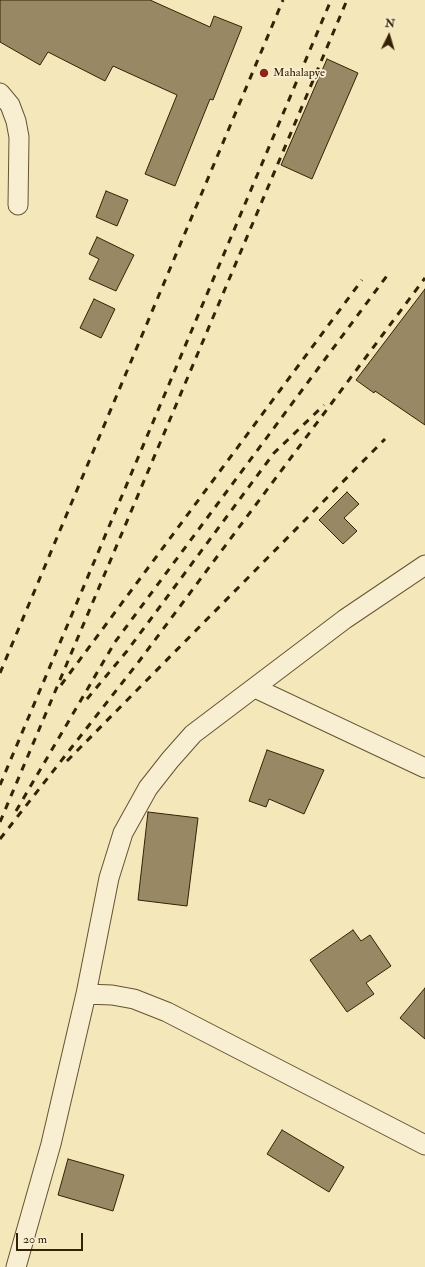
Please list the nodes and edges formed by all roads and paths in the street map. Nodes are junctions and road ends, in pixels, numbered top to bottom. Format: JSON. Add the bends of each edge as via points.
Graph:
{"nodes":[{"id":1,"x":0,"y":93,"type":"edge"},
{"id":2,"x":18,"y":205,"type":"dead end"},
{"id":3,"x":425,"y":565,"type":"edge"},
{"id":4,"x":255,"y":688,"type":"junction"},
{"id":5,"x":425,"y":768,"type":"edge"},
{"id":6,"x":86,"y":994,"type":"junction"},
{"id":7,"x":425,"y":1145,"type":"edge"},
{"id":8,"x":16,"y":1267,"type":"edge"}],
"edges":[{"from":1,"to":2,"type":"street","via":[[10,105],[19,137]]},
{"from":3,"to":4,"type":"street","via":[[345,619]]},
{"from":4,"to":5,"type":"street"},
{"from":4,"to":6,"type":"street","via":[[193,734],[170,760],[135,809],[123,833],[109,878]]},
{"from":6,"to":7,"type":"street","via":[[134,999],[167,1012]]},
{"from":6,"to":8,"type":"street","via":[[51,1144]]}]}
